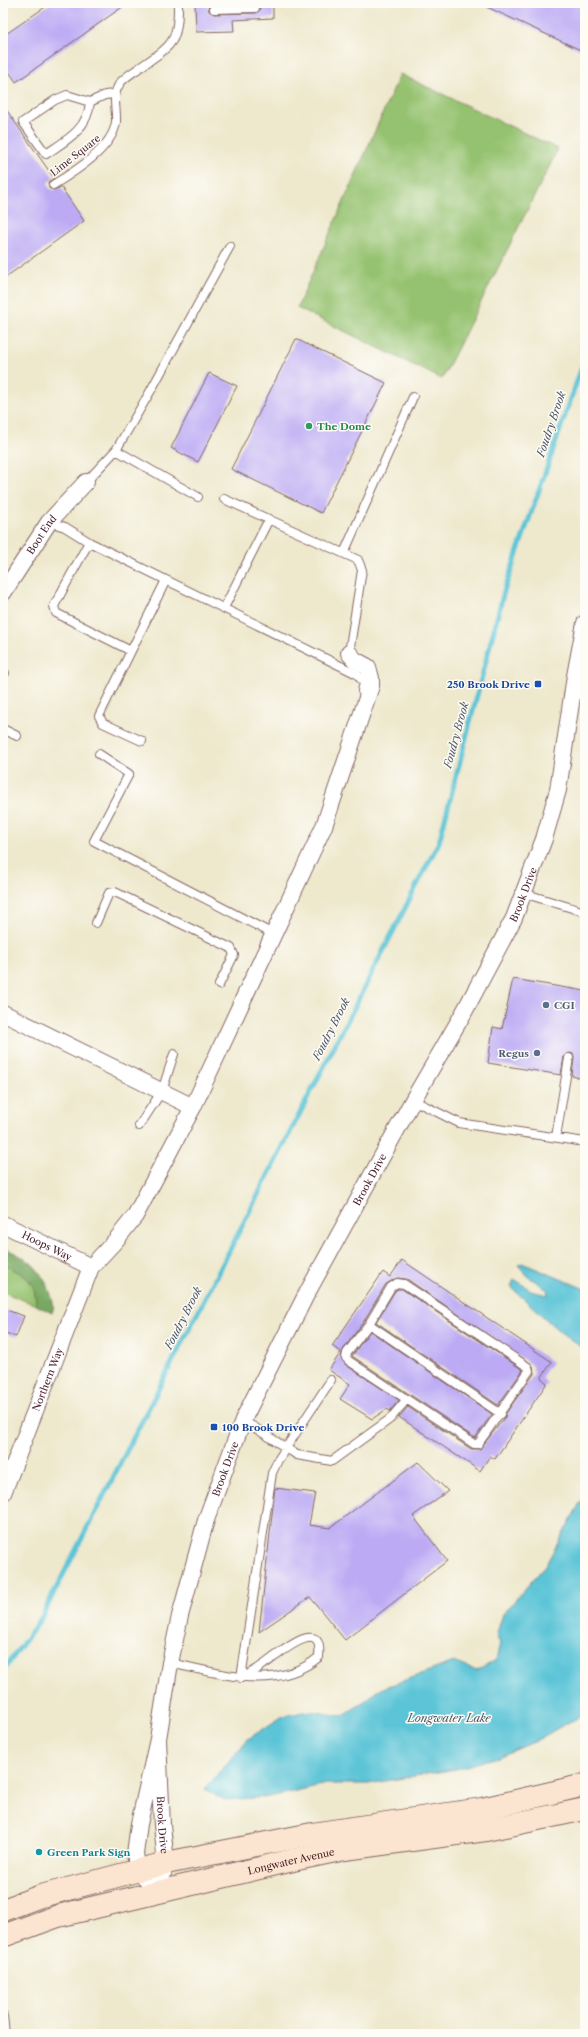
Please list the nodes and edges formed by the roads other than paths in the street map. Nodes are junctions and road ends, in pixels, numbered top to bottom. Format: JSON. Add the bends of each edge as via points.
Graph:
{"nodes":[{"id":1,"x":178,"y":3,"type":"edge"},
{"id":2,"x":214,"y":3,"type":"edge"},
{"id":3,"x":254,"y":3,"type":"edge"},
{"id":4,"x":114,"y":94,"type":"junction"},
{"id":5,"x":90,"y":102,"type":"junction"},
{"id":6,"x":53,"y":185,"type":"dead end"},
{"id":7,"x":230,"y":246,"type":"dead end"},
{"id":8,"x":413,"y":397,"type":"dead end"},
{"id":9,"x":116,"y":450,"type":"junction"},
{"id":10,"x":86,"y":482,"type":"joint"},
{"id":11,"x":198,"y":497,"type":"dead end"},
{"id":12,"x":224,"y":499,"type":"dead end"},
{"id":13,"x":269,"y":519,"type":"junction"},
{"id":14,"x":49,"y":522,"type":"junction"},
{"id":15,"x":89,"y":542,"type":"junction"},
{"id":16,"x":344,"y":553,"type":"junction"},
{"id":17,"x":166,"y":580,"type":"junction"},
{"id":18,"x":3,"y":593,"type":"edge"},
{"id":19,"x":224,"y":608,"type":"junction"},
{"id":20,"x":585,"y":623,"type":"edge"},
{"id":21,"x":131,"y":651,"type":"junction"},
{"id":22,"x":349,"y":653,"type":"joint"},
{"id":23,"x":363,"y":710,"type":"junction"},
{"id":24,"x":3,"y":729,"type":"edge"},
{"id":25,"x":17,"y":736,"type":"dead end"},
{"id":26,"x":142,"y":741,"type":"dead end"},
{"id":27,"x":99,"y":754,"type":"dead end"},
{"id":28,"x":523,"y":893,"type":"junction"},
{"id":29,"x":585,"y":912,"type":"edge"},
{"id":30,"x":96,"y":924,"type":"dead end"},
{"id":31,"x":275,"y":935,"type":"junction"},
{"id":32,"x":219,"y":985,"type":"dead end"},
{"id":33,"x":3,"y":1013,"type":"edge"},
{"id":34,"x":174,"y":1054,"type":"dead end"},
{"id":35,"x":569,"y":1058,"type":"dead end"},
{"id":36,"x":162,"y":1091,"type":"junction"},
{"id":37,"x":413,"y":1100,"type":"junction"},
{"id":38,"x":193,"y":1107,"type":"junction"},
{"id":39,"x":139,"y":1126,"type":"dead end"},
{"id":40,"x":556,"y":1137,"type":"junction"},
{"id":41,"x":585,"y":1142,"type":"edge"},
{"id":42,"x":3,"y":1224,"type":"edge"},
{"id":43,"x":91,"y":1267,"type":"junction"},
{"id":44,"x":369,"y":1324,"type":"junction"},
{"id":45,"x":331,"y":1380,"type":"dead end"},
{"id":46,"x":407,"y":1399,"type":"junction"},
{"id":47,"x":500,"y":1414,"type":"junction"},
{"id":48,"x":243,"y":1420,"type":"junction"},
{"id":49,"x":286,"y":1449,"type":"junction"},
{"id":50,"x":3,"y":1492,"type":"edge"},
{"id":51,"x":170,"y":1663,"type":"junction"},
{"id":52,"x":241,"y":1678,"type":"junction"},
{"id":53,"x":158,"y":1739,"type":"junction"},
{"id":54,"x":585,"y":1785,"type":"edge"},
{"id":55,"x":585,"y":1809,"type":"edge"},
{"id":56,"x":166,"y":1863,"type":"junction"},
{"id":57,"x":138,"y":1870,"type":"junction"},
{"id":58,"x":158,"y":1891,"type":"junction"},
{"id":59,"x":3,"y":1910,"type":"edge"},
{"id":60,"x":3,"y":1936,"type":"edge"},
{"id":61,"x":3,"y":2016,"type":"edge"},
{"id":62,"x":5,"y":2034,"type":"edge"}],
"edges":[{"from":1,"to":4,"type":"lane","via":[[178,26],[174,39],[165,49],[123,79]]},
{"from":2,"to":3,"type":"lane","via":[[214,9],[255,8]]},
{"from":4,"to":5,"type":"lane"},
{"from":4,"to":6,"type":"lane","name":"Lime Square","via":[[115,127],[107,144]]},
{"from":5,"to":5,"type":"lane","via":[[90,113],[80,129],[46,154],[23,122],[62,96],[72,96]]},
{"from":7,"to":9,"type":"lane"},
{"from":8,"to":16,"type":"lane"},
{"from":9,"to":10,"type":"lane"},
{"from":9,"to":11,"type":"lane"},
{"from":10,"to":14,"type":"street","name":"Boot End"},
{"from":12,"to":13,"type":"lane"},
{"from":13,"to":16,"type":"lane"},
{"from":13,"to":19,"type":"lane"},
{"from":14,"to":15,"type":"lane","via":[[65,527]]},
{"from":14,"to":18,"type":"street","name":"Boot End"},
{"from":15,"to":17,"type":"lane"},
{"from":15,"to":21,"type":"lane","via":[[54,606],[56,613]]},
{"from":16,"to":22,"type":"lane","via":[[358,560],[362,570]]},
{"from":17,"to":19,"type":"lane"},
{"from":17,"to":21,"type":"lane"},
{"from":19,"to":23,"type":"lane","via":[[357,674],[364,683],[357,708]]},
{"from":20,"to":28,"type":"street","name":"Brook Drive","via":[[558,790],[544,839]]},
{"from":21,"to":26,"type":"lane","via":[[99,716],[103,723]]},
{"from":22,"to":23,"type":"street","via":[[368,667],[371,678]]},
{"from":23,"to":31,"type":"street","via":[[324,826]]},
{"from":24,"to":25,"type":"lane"},
{"from":27,"to":31,"type":"lane","via":[[129,774],[94,841]]},
{"from":28,"to":29,"type":"lane"},
{"from":28,"to":37,"type":"street","name":"Brook Drive","via":[[514,918],[463,1014]]},
{"from":30,"to":32,"type":"lane","via":[[109,893],[115,892],[231,948],[234,955]]},
{"from":31,"to":38,"type":"street"},
{"from":33,"to":36,"type":"street"},
{"from":34,"to":36,"type":"lane"},
{"from":35,"to":40,"type":"lane"},
{"from":36,"to":38,"type":"street"},
{"from":36,"to":39,"type":"lane"},
{"from":37,"to":40,"type":"lane","via":[[459,1124]]},
{"from":37,"to":48,"type":"street","name":"Brook Drive","via":[[306,1295]]},
{"from":38,"to":43,"type":"street","via":[[135,1216]]},
{"from":40,"to":41,"type":"lane"},
{"from":42,"to":43,"type":"street","name":"Hoops Way"},
{"from":43,"to":50,"type":"street","name":"Northern Way"},
{"from":44,"to":46,"type":"lane","via":[[346,1358]]},
{"from":44,"to":47,"type":"lane"},
{"from":44,"to":47,"type":"lane","via":[[391,1287],[397,1283],[404,1284],[525,1363],[529,1371]]},
{"from":45,"to":49,"type":"lane"},
{"from":46,"to":47,"type":"lane","via":[[474,1444],[481,1442]]},
{"from":46,"to":49,"type":"lane","via":[[390,1419],[332,1461],[297,1455]]},
{"from":48,"to":49,"type":"lane"},
{"from":48,"to":51,"type":"street","name":"Brook Drive","via":[[206,1520]]},
{"from":49,"to":52,"type":"lane","via":[[272,1473]]},
{"from":51,"to":52,"type":"lane"},
{"from":51,"to":53,"type":"street","name":"Brook Drive"},
{"from":52,"to":52,"type":"lane","via":[[302,1639],[310,1638],[316,1641],[320,1649],[319,1657],[308,1666],[289,1674]]},
{"from":53,"to":56,"type":"street","name":"Brook Drive"},
{"from":53,"to":57,"type":"street","name":"Brook Drive","via":[[139,1824],[135,1854]]},
{"from":54,"to":56,"type":"street","name":"Longwater Avenue","via":[[482,1809],[312,1834]]},
{"from":55,"to":58,"type":"street","name":"Longwater Avenue","via":[[486,1830],[345,1849]]},
{"from":56,"to":57,"type":"street","name":"Longwater Avenue"},
{"from":56,"to":58,"type":"street","name":"Brook Drive"},
{"from":57,"to":58,"type":"street"},
{"from":57,"to":59,"type":"street","name":"Longwater Avenue","via":[[41,1896]]},
{"from":58,"to":60,"type":"street","name":"Longwater Avenue","via":[[58,1916]]},
{"from":61,"to":62,"type":"lane"}]}
